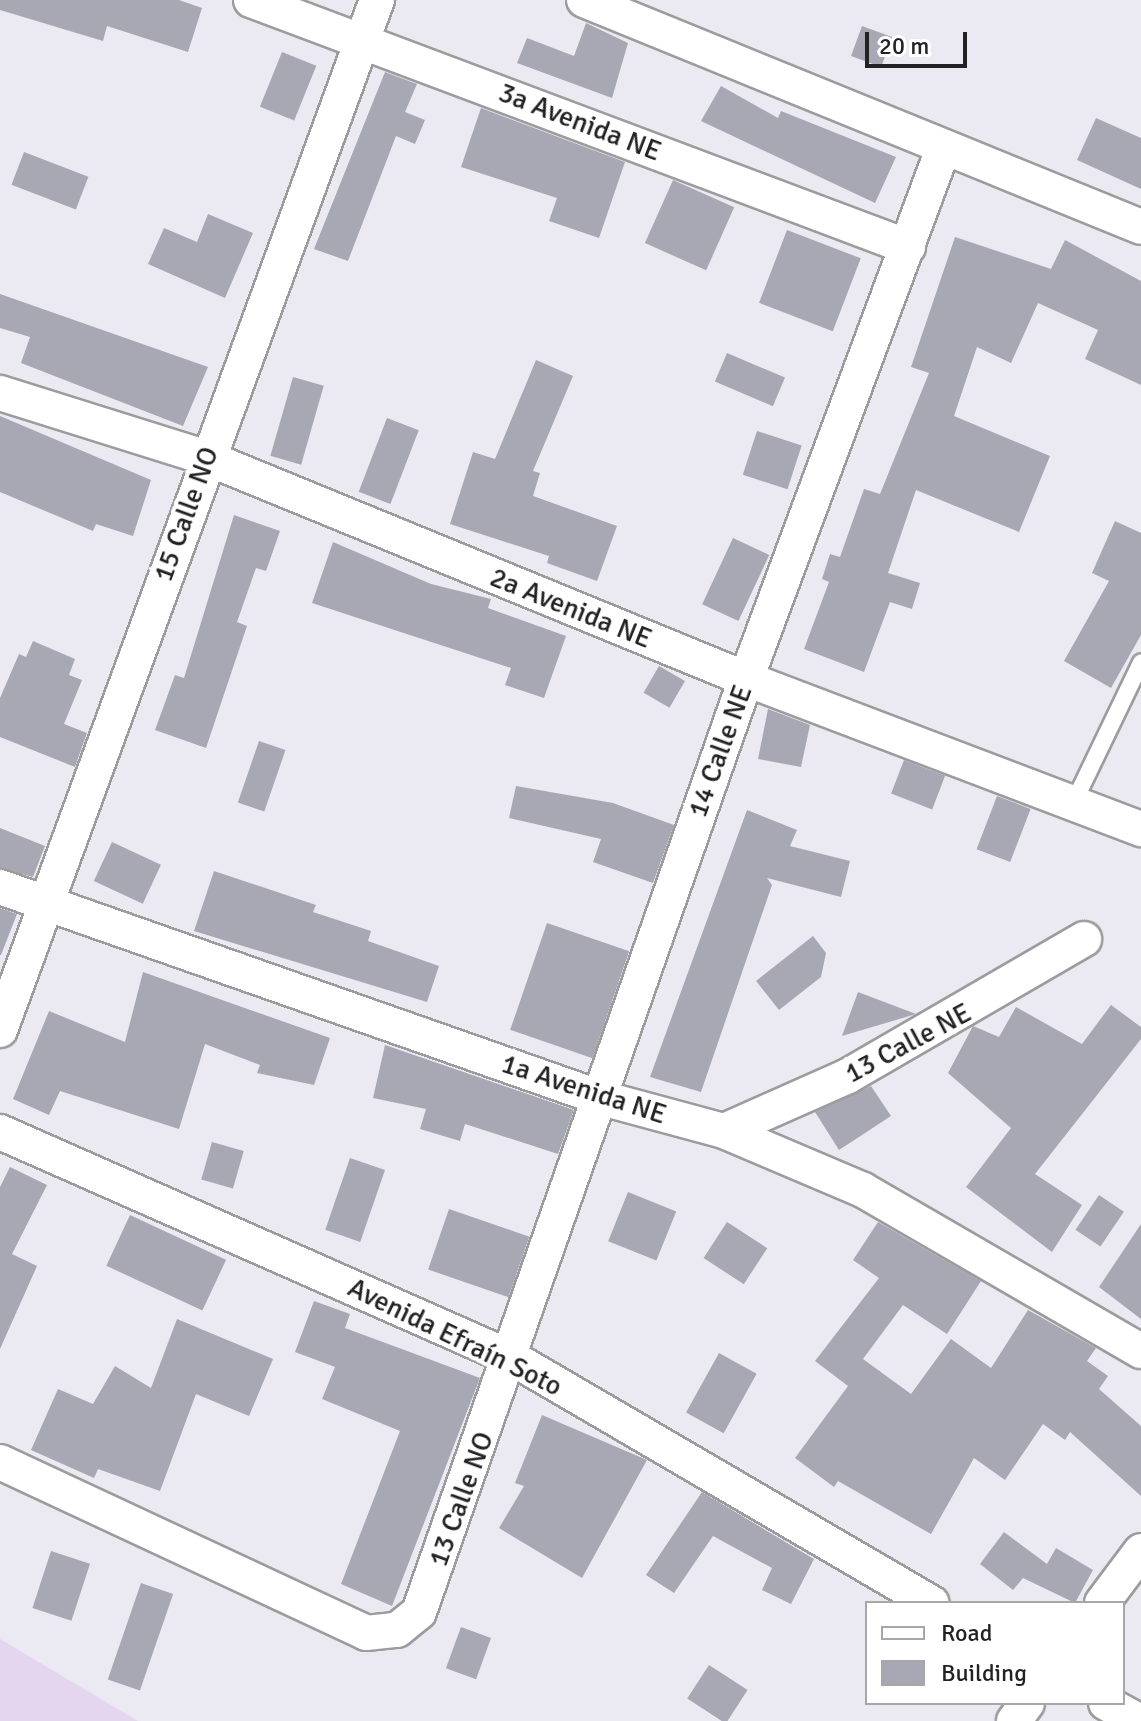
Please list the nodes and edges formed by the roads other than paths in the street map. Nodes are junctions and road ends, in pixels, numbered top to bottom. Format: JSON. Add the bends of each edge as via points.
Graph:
{"nodes":[{"id":1,"x":251,"y":0,"type":"edge"},
{"id":2,"x":377,"y":0,"type":"edge"},
{"id":3,"x":584,"y":0,"type":"edge"},
{"id":4,"x":363,"y":38,"type":"junction"},
{"id":5,"x":943,"y":149,"type":"junction"},
{"id":6,"x":1141,"y":227,"type":"edge"},
{"id":7,"x":908,"y":247,"type":"junction"},
{"id":8,"x":0,"y":393,"type":"edge"},
{"id":9,"x":207,"y":458,"type":"junction"},
{"id":10,"x":1141,"y":663,"type":"edge"},
{"id":11,"x":746,"y":679,"type":"junction"},
{"id":12,"x":1073,"y":804,"type":"junction"},
{"id":13,"x":1141,"y":829,"type":"edge"},
{"id":14,"x":0,"y":887,"type":"edge"},
{"id":15,"x":45,"y":903,"type":"junction"},
{"id":16,"x":1084,"y":939,"type":"dead end"},
{"id":17,"x":0,"y":1030,"type":"edge"},
{"id":18,"x":598,"y":1097,"type":"junction"},
{"id":19,"x":724,"y":1131,"type":"junction"},
{"id":20,"x":0,"y":1132,"type":"edge"},
{"id":21,"x":1141,"y":1351,"type":"edge"},
{"id":22,"x":512,"y":1358,"type":"junction"},
{"id":23,"x":0,"y":1462,"type":"edge"},
{"id":24,"x":1141,"y":1551,"type":"edge"},
{"id":25,"x":929,"y":1601,"type":"edge"},
{"id":26,"x":1104,"y":1601,"type":"edge"},
{"id":27,"x":1110,"y":1705,"type":"edge"},
{"id":28,"x":1138,"y":1721,"type":"edge"}],
"edges":[{"from":1,"to":4,"type":"street","name":"3a Avenida NE"},
{"from":2,"to":4,"type":"street","name":"15 Calle NO"},
{"from":3,"to":5,"type":"street"},
{"from":4,"to":7,"type":"street","name":"3a Avenida NE"},
{"from":4,"to":9,"type":"street","name":"15 Calle NO"},
{"from":5,"to":6,"type":"street"},
{"from":5,"to":7,"type":"street","name":"14 Calle NE"},
{"from":7,"to":11,"type":"street","name":"14 Calle NE"},
{"from":8,"to":9,"type":"street","name":"2a Avenida NE"},
{"from":9,"to":11,"type":"street","name":"2a Avenida NE"},
{"from":9,"to":15,"type":"street","name":"15 Calle NO"},
{"from":10,"to":12,"type":"lane"},
{"from":11,"to":12,"type":"street","name":"2a Avenida NE"},
{"from":11,"to":18,"type":"street","name":"14 Calle NE"},
{"from":12,"to":13,"type":"street","name":"2a Avenida NE"},
{"from":14,"to":15,"type":"street","name":"1a Avenida NE"},
{"from":15,"to":17,"type":"street","name":"15 Calle NO"},
{"from":15,"to":18,"type":"street","name":"1a Avenida NE"},
{"from":16,"to":19,"type":"street","name":"13 Calle NE","via":[[875,1062]]},
{"from":18,"to":19,"type":"street","name":"1a Avenida NE"},
{"from":18,"to":22,"type":"street","name":"14 Calle NE"},
{"from":19,"to":21,"type":"street","name":"1a Avenida NE","via":[[863,1190]]},
{"from":20,"to":22,"type":"street","name":"Avenida Efraín Soto"},
{"from":22,"to":23,"type":"street","name":"13 Calle NO","via":[[419,1612],[397,1630],[366,1633]]},
{"from":22,"to":25,"type":"street","name":"Avenida Efraín Soto"},
{"from":24,"to":26,"type":"street"},
{"from":27,"to":28,"type":"street"}]}
